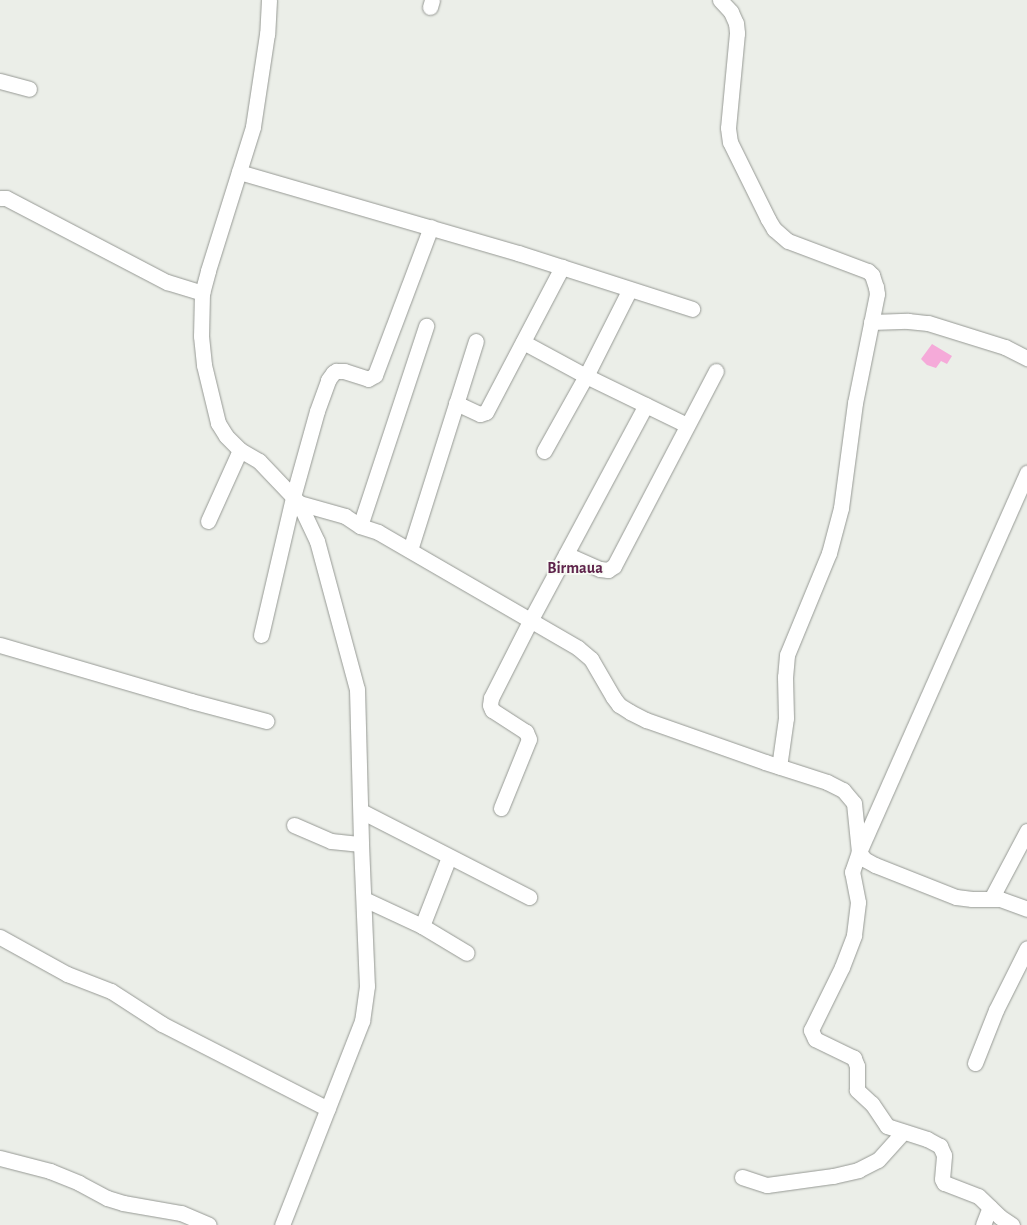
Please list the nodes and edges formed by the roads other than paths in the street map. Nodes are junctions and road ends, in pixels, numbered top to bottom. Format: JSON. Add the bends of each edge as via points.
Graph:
{"nodes":[{"id":1,"x":269,"y":0,"type":"edge"},
{"id":2,"x":720,"y":0,"type":"edge"},
{"id":3,"x":0,"y":81,"type":"edge"},
{"id":4,"x":29,"y":89,"type":"dead end"},
{"id":5,"x":239,"y":172,"type":"junction"},
{"id":6,"x":0,"y":198,"type":"edge"},
{"id":7,"x":431,"y":228,"type":"junction"},
{"id":8,"x":562,"y":267,"type":"junction"},
{"id":9,"x":630,"y":289,"type":"junction"},
{"id":10,"x":202,"y":293,"type":"junction"},
{"id":11,"x":692,"y":309,"type":"dead end"},
{"id":12,"x":871,"y":322,"type":"junction"},
{"id":13,"x":426,"y":326,"type":"dead end"},
{"id":14,"x":476,"y":341,"type":"dead end"},
{"id":15,"x":523,"y":342,"type":"junction"},
{"id":16,"x":1027,"y":358,"type":"edge"},
{"id":17,"x":716,"y":371,"type":"dead end"},
{"id":18,"x":586,"y":376,"type":"junction"},
{"id":19,"x":456,"y":403,"type":"junction"},
{"id":20,"x":646,"y":405,"type":"junction"},
{"id":21,"x":687,"y":425,"type":"junction"},
{"id":22,"x":240,"y":450,"type":"junction"},
{"id":23,"x":544,"y":451,"type":"dead end"},
{"id":24,"x":1027,"y":473,"type":"edge"},
{"id":25,"x":296,"y":500,"type":"junction"},
{"id":26,"x":208,"y":521,"type":"dead end"},
{"id":27,"x":360,"y":526,"type":"junction"},
{"id":28,"x":410,"y":550,"type":"junction"},
{"id":29,"x":566,"y":554,"type":"junction"},
{"id":30,"x":530,"y":621,"type":"junction"},
{"id":31,"x":261,"y":635,"type":"dead end"},
{"id":32,"x":0,"y":645,"type":"edge"},
{"id":33,"x":266,"y":721,"type":"dead end"},
{"id":34,"x":779,"y":767,"type":"junction"},
{"id":35,"x":501,"y":808,"type":"dead end"},
{"id":36,"x":361,"y":811,"type":"junction"},
{"id":37,"x":294,"y":825,"type":"dead end"},
{"id":38,"x":1027,"y":831,"type":"edge"},
{"id":39,"x":361,"y":844,"type":"junction"},
{"id":40,"x":859,"y":852,"type":"junction"},
{"id":41,"x":449,"y":857,"type":"junction"},
{"id":42,"x":529,"y":897,"type":"dead end"},
{"id":43,"x":364,"y":899,"type":"junction"},
{"id":44,"x":991,"y":900,"type":"junction"},
{"id":45,"x":1027,"y":909,"type":"edge"},
{"id":46,"x":422,"y":926,"type":"junction"},
{"id":47,"x":0,"y":937,"type":"edge"},
{"id":48,"x":1027,"y":948,"type":"edge"},
{"id":49,"x":467,"y":953,"type":"dead end"},
{"id":50,"x":975,"y":1063,"type":"dead end"},
{"id":51,"x":328,"y":1109,"type":"junction"},
{"id":52,"x":903,"y":1132,"type":"junction"},
{"id":53,"x":0,"y":1158,"type":"edge"},
{"id":54,"x":742,"y":1177,"type":"dead end"},
{"id":55,"x":990,"y":1207,"type":"junction"},
{"id":56,"x":209,"y":1225,"type":"edge"},
{"id":57,"x":282,"y":1225,"type":"edge"},
{"id":58,"x":983,"y":1225,"type":"edge"},
{"id":59,"x":1012,"y":1225,"type":"edge"}],
"edges":[{"from":1,"to":5,"type":"street","via":[[267,34],[253,127]]},
{"from":2,"to":12,"type":"street","via":[[731,12],[737,33],[728,128],[733,150],[768,219],[780,235],[799,246],[859,267],[872,275],[877,294]]},
{"from":3,"to":4,"type":"street"},
{"from":5,"to":7,"type":"street"},
{"from":5,"to":10,"type":"street"},
{"from":6,"to":10,"type":"street","via":[[6,198],[167,282]]},
{"from":7,"to":8,"type":"street"},
{"from":7,"to":25,"type":"street","via":[[375,375],[368,379],[340,370],[330,375],[317,411]]},
{"from":8,"to":9,"type":"street"},
{"from":8,"to":15,"type":"street"},
{"from":9,"to":11,"type":"street"},
{"from":9,"to":18,"type":"street"},
{"from":10,"to":22,"type":"street","via":[[201,336],[204,365],[216,416],[226,436]]},
{"from":12,"to":16,"type":"street","via":[[928,323],[1005,347]]},
{"from":12,"to":34,"type":"street","via":[[841,508],[829,553],[787,655],[786,718]]},
{"from":13,"to":27,"type":"street"},
{"from":14,"to":19,"type":"street"},
{"from":15,"to":18,"type":"street"},
{"from":15,"to":19,"type":"street","via":[[485,414],[478,414]]},
{"from":17,"to":21,"type":"street"},
{"from":18,"to":20,"type":"street"},
{"from":18,"to":23,"type":"street"},
{"from":19,"to":28,"type":"street"},
{"from":20,"to":21,"type":"street"},
{"from":20,"to":29,"type":"street"},
{"from":21,"to":29,"type":"street","via":[[614,566],[608,570],[600,569]]},
{"from":22,"to":25,"type":"street","via":[[259,461]]},
{"from":22,"to":26,"type":"street"},
{"from":24,"to":40,"type":"street"},
{"from":25,"to":27,"type":"street","via":[[345,516]]},
{"from":25,"to":31,"type":"street"},
{"from":25,"to":36,"type":"street","via":[[317,541],[357,689]]},
{"from":27,"to":28,"type":"street","via":[[378,532]]},
{"from":28,"to":30,"type":"street"},
{"from":29,"to":30,"type":"street"},
{"from":30,"to":34,"type":"street","via":[[578,648],[591,659],[619,705],[646,720]]},
{"from":30,"to":35,"type":"street","via":[[490,705],[492,710],[526,732],[529,738]]},
{"from":32,"to":33,"type":"street"},
{"from":34,"to":40,"type":"street","via":[[827,782],[843,790],[850,797],[857,818]]},
{"from":36,"to":39,"type":"street"},
{"from":36,"to":41,"type":"street"},
{"from":37,"to":39,"type":"street","via":[[331,840]]},
{"from":38,"to":44,"type":"street"},
{"from":39,"to":43,"type":"street"},
{"from":40,"to":44,"type":"street","via":[[864,859],[875,865],[939,892],[972,900]]},
{"from":40,"to":52,"type":"street","via":[[852,872],[858,902],[854,935],[842,967],[813,1023],[811,1033],[815,1039],[854,1058],[858,1090],[872,1104],[887,1126]]},
{"from":41,"to":42,"type":"street"},
{"from":41,"to":46,"type":"street"},
{"from":43,"to":46,"type":"street"},
{"from":43,"to":51,"type":"street","via":[[366,1001],[362,1021]]},
{"from":44,"to":45,"type":"street","via":[[1000,899]]},
{"from":46,"to":49,"type":"street"},
{"from":47,"to":51,"type":"street","via":[[67,974],[111,991],[162,1024]]},
{"from":48,"to":50,"type":"street","via":[[996,1010]]},
{"from":51,"to":57,"type":"street"},
{"from":52,"to":54,"type":"street","via":[[878,1160],[852,1172],[767,1185]]},
{"from":52,"to":55,"type":"street","via":[[940,1146],[945,1159],[943,1182],[978,1196]]},
{"from":53,"to":56,"type":"street","via":[[50,1171],[123,1204],[181,1213]]},
{"from":55,"to":58,"type":"street"},
{"from":55,"to":59,"type":"street"}]}
